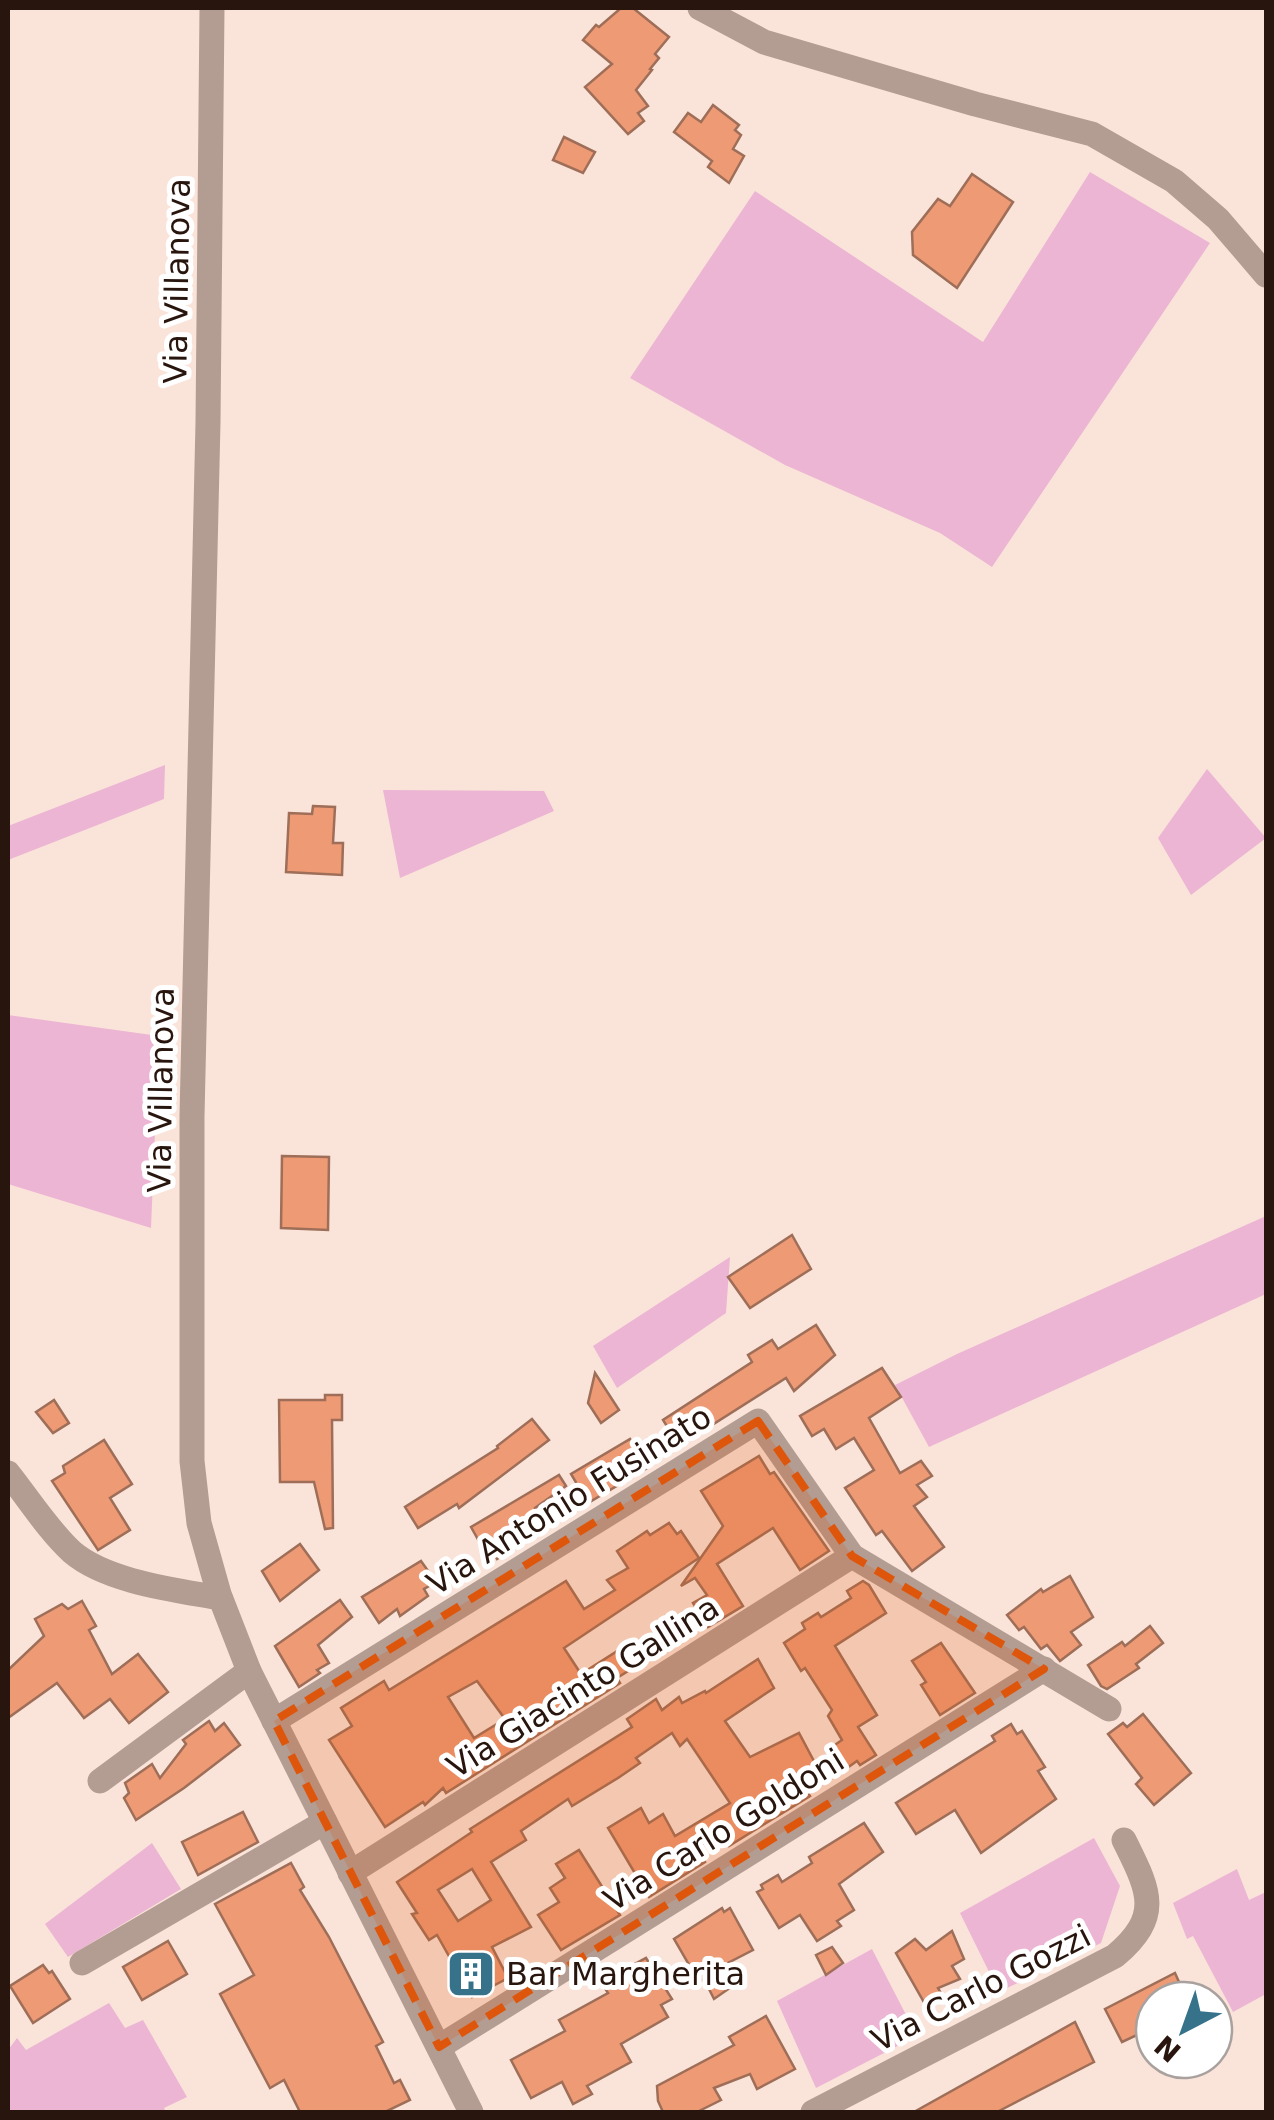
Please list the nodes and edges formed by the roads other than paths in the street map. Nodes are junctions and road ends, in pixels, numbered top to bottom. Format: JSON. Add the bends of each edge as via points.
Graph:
{"nodes":[{"id":1,"x":212,"y":8,"type":"edge"},
{"id":2,"x":700,"y":8,"type":"edge"},
{"id":3,"x":1266,"y":274,"type":"edge"},
{"id":4,"x":8,"y":1473,"type":"edge"},
{"id":5,"x":852,"y":1556,"type":"junction"},
{"id":6,"x":220,"y":1598,"type":"junction"},
{"id":7,"x":1044,"y":1669,"type":"junction"},
{"id":8,"x":248,"y":1671,"type":"junction"},
{"id":9,"x":1109,"y":1709,"type":"dead end"},
{"id":10,"x":274,"y":1720,"type":"junction"},
{"id":11,"x":100,"y":1781,"type":"dead end"},
{"id":12,"x":325,"y":1822,"type":"junction"},
{"id":13,"x":1124,"y":1840,"type":"dead end"},
{"id":14,"x":350,"y":1873,"type":"junction"},
{"id":15,"x":82,"y":1963,"type":"dead end"},
{"id":16,"x":439,"y":2047,"type":"junction"},
{"id":17,"x":472,"y":2112,"type":"edge"},
{"id":18,"x":813,"y":2112,"type":"edge"}],
"edges":[{"from":1,"to":6,"type":"street","name":"Via Villanova","via":[[192,1461]]},
{"from":2,"to":3,"type":"street","via":[[764,42],[1092,134],[1174,181]]},
{"from":4,"to":6,"type":"street","via":[[72,1552],[94,1566]]},
{"from":5,"to":7,"type":"street","name":"Via Antonio Fusinato"},
{"from":5,"to":10,"type":"street","name":"Via Antonio Fusinato","via":[[758,1421]]},
{"from":5,"to":14,"type":"street","name":"Via Giacinto Gallina"},
{"from":6,"to":8,"type":"street","name":"Via Villanova"},
{"from":7,"to":9,"type":"street","name":"Via Antonio Fusinato"},
{"from":7,"to":16,"type":"street","name":"Via Carlo Goldoni"},
{"from":8,"to":10,"type":"street","name":"Via Villanova"},
{"from":8,"to":11,"type":"street"},
{"from":10,"to":12,"type":"street","name":"Via Villanova"},
{"from":12,"to":14,"type":"street","name":"Via Villanova"},
{"from":12,"to":15,"type":"street"},
{"from":13,"to":18,"type":"street","name":"Via Carlo Gozzi","via":[[1146,1884],[1148,1908],[1133,1941]]},
{"from":14,"to":16,"type":"street","name":"Via Villanova"},
{"from":16,"to":17,"type":"street","name":"Via Villanova"}]}
